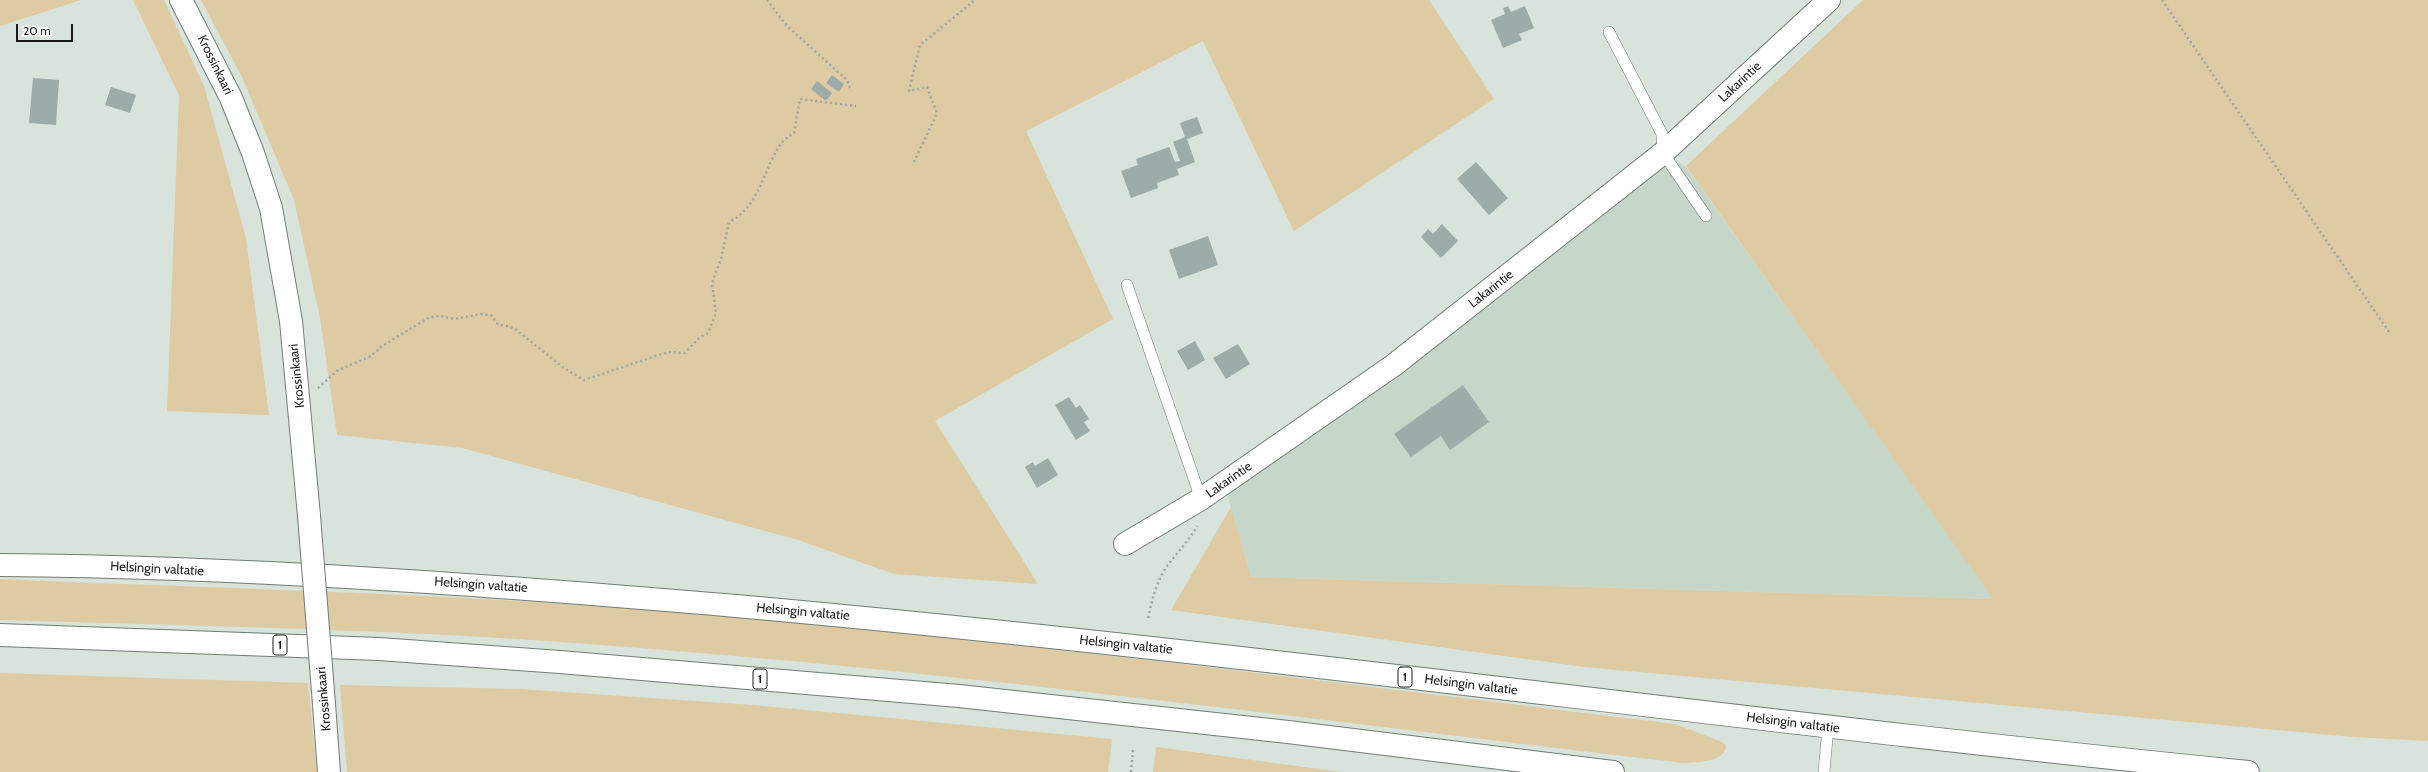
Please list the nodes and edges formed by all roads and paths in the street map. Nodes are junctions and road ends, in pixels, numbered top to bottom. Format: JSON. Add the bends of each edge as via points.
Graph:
{"nodes":[{"id":1,"x":181,"y":0,"type":"edge"},
{"id":2,"x":767,"y":0,"type":"edge"},
{"id":3,"x":975,"y":0,"type":"edge"},
{"id":4,"x":1829,"y":0,"type":"edge"},
{"id":5,"x":2162,"y":0,"type":"edge"},
{"id":6,"x":1811,"y":8,"type":"edge"},
{"id":7,"x":1608,"y":32,"type":"dead end"},
{"id":8,"x":851,"y":91,"type":"dead end"},
{"id":9,"x":856,"y":106,"type":"dead end"},
{"id":10,"x":1663,"y":153,"type":"junction"},
{"id":11,"x":914,"y":162,"type":"dead end"},
{"id":12,"x":1706,"y":216,"type":"dead end"},
{"id":13,"x":1127,"y":285,"type":"dead end"},
{"id":14,"x":2389,"y":332,"type":"dead end"},
{"id":15,"x":300,"y":405,"type":"junction"},
{"id":16,"x":1201,"y":499,"type":"junction"},
{"id":17,"x":1125,"y":544,"type":"dead end"},
{"id":18,"x":0,"y":554,"type":"edge"},
{"id":19,"x":0,"y":565,"type":"edge"},
{"id":20,"x":95,"y":566,"type":"junction"},
{"id":21,"x":1148,"y":618,"type":"dead end"},
{"id":22,"x":0,"y":635,"type":"edge"},
{"id":23,"x":1828,"y":727,"type":"junction"},
{"id":24,"x":1133,"y":749,"type":"dead end"},
{"id":25,"x":329,"y":772,"type":"edge"},
{"id":26,"x":1131,"y":772,"type":"edge"},
{"id":27,"x":1613,"y":772,"type":"edge"},
{"id":28,"x":1824,"y":772,"type":"edge"},
{"id":29,"x":2248,"y":772,"type":"edge"}],
"edges":[{"from":1,"to":15,"type":"main road","name":"Krossinkaari","via":[[232,98],[271,208],[291,321]]},
{"from":2,"to":8,"type":"path","via":[[787,26],[847,80]]},
{"from":3,"to":11,"type":"path","via":[[920,45],[908,91],[927,87],[937,113]]},
{"from":4,"to":6,"type":"main road","name":"Lakarintie"},
{"from":5,"to":14,"type":"path"},
{"from":6,"to":10,"type":"main road","name":"Lakarintie"},
{"from":7,"to":10,"type":"lane","via":[[1662,134]]},
{"from":9,"to":15,"type":"path","via":[[800,99],[794,133],[780,144],[752,203],[741,216],[729,222],[721,259],[712,282],[716,313],[708,333],[699,338],[685,353],[668,352],[584,380],[564,368],[514,328],[498,324],[491,315],[481,314],[454,319],[430,317],[382,346],[371,356],[337,371]]},
{"from":10,"to":12,"type":"lane"},
{"from":10,"to":16,"type":"main road","name":"Lakarintie","via":[[1394,365]]},
{"from":13,"to":16,"type":"lane"},
{"from":15,"to":25,"type":"main road","name":"Krossinkaari","bridge":true},
{"from":16,"to":17,"type":"main road","name":"Lakarintie"},
{"from":16,"to":21,"type":"path","via":[[1202,516],[1191,538],[1164,570],[1154,591]]},
{"from":18,"to":20,"type":"main road"},
{"from":19,"to":20,"type":"main road","name":"Helsingin valtatie","number":"1"},
{"from":20,"to":23,"type":"main road","name":"Helsingin valtatie","number":"1","via":[[376,578],[561,591],[963,626]]},
{"from":22,"to":27,"type":"main road","number":"1","via":[[371,649],[560,662],[967,697],[1288,732]]},
{"from":23,"to":28,"type":"lane"},
{"from":23,"to":29,"type":"main road","name":"Helsingin valtatie","number":"1"},
{"from":24,"to":26,"type":"path"}]}
